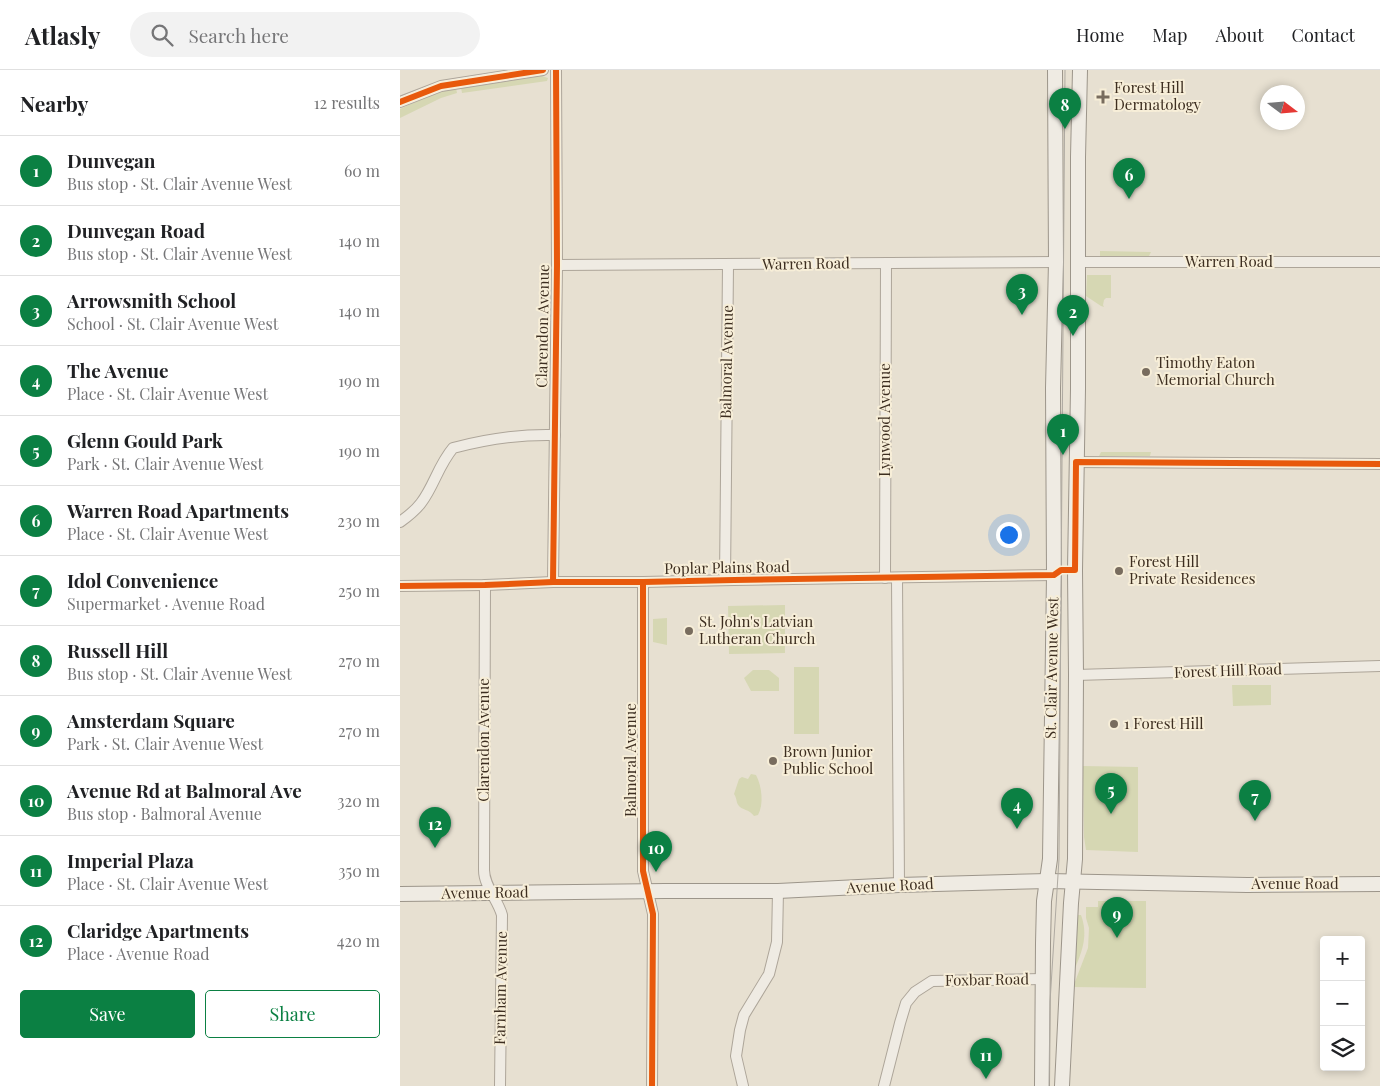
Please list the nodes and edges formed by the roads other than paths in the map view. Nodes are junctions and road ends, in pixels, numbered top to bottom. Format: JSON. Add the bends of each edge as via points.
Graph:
{"nodes":[{"id":1,"x":543,"y":70,"type":"edge"},
{"id":2,"x":556,"y":70,"type":"edge"},
{"id":3,"x":1055,"y":70,"type":"edge"},
{"id":4,"x":1080,"y":70,"type":"edge"},
{"id":5,"x":400,"y":102,"type":"edge"},
{"id":6,"x":1056,"y":262,"type":"junction"},
{"id":7,"x":1078,"y":262,"type":"junction"},
{"id":8,"x":1380,"y":262,"type":"edge"},
{"id":9,"x":886,"y":263,"type":"junction"},
{"id":10,"x":556,"y":265,"type":"junction"},
{"id":11,"x":728,"y":265,"type":"junction"},
{"id":12,"x":1053,"y":388,"type":"junction"},
{"id":13,"x":1078,"y":389,"type":"junction"},
{"id":14,"x":555,"y":435,"type":"junction"},
{"id":15,"x":1076,"y":462,"type":"junction"},
{"id":16,"x":1380,"y":464,"type":"edge"},
{"id":17,"x":400,"y":522,"type":"edge"},
{"id":18,"x":1054,"y":575,"type":"junction"},
{"id":19,"x":885,"y":578,"type":"junction"},
{"id":20,"x":897,"y":578,"type":"junction"},
{"id":21,"x":725,"y":580,"type":"junction"},
{"id":22,"x":553,"y":582,"type":"junction"},
{"id":23,"x":643,"y":582,"type":"junction"},
{"id":24,"x":485,"y":585,"type":"junction"},
{"id":25,"x":400,"y":586,"type":"edge"},
{"id":26,"x":1380,"y":666,"type":"edge"},
{"id":27,"x":1076,"y":675,"type":"junction"},
{"id":28,"x":1048,"y":881,"type":"junction"},
{"id":29,"x":1074,"y":881,"type":"junction"},
{"id":30,"x":1380,"y":884,"type":"edge"},
{"id":31,"x":899,"y":885,"type":"junction"},
{"id":32,"x":649,"y":891,"type":"junction"},
{"id":33,"x":778,"y":891,"type":"junction"},
{"id":34,"x":491,"y":892,"type":"junction"},
{"id":35,"x":400,"y":894,"type":"edge"},
{"id":36,"x":1042,"y":979,"type":"junction"},
{"id":37,"x":500,"y":1086,"type":"edge"},
{"id":38,"x":652,"y":1086,"type":"edge"},
{"id":39,"x":743,"y":1086,"type":"edge"},
{"id":40,"x":884,"y":1086,"type":"edge"},
{"id":41,"x":1042,"y":1086,"type":"edge"},
{"id":42,"x":1062,"y":1086,"type":"edge"}],
"edges":[{"from":1,"to":5,"type":"street","via":[[441,86]]},
{"from":2,"to":10,"type":"street","name":"Clarendon Avenue"},
{"from":3,"to":6,"type":"main road","name":"St. Clair Avenue West"},
{"from":4,"to":7,"type":"main road","name":"St. Clair Avenue West"},
{"from":6,"to":9,"type":"street","name":"Warren Road"},
{"from":6,"to":12,"type":"main road","name":"St. Clair Avenue West"},
{"from":7,"to":8,"type":"street","name":"Warren Road"},
{"from":7,"to":13,"type":"main road","name":"St. Clair Avenue West"},
{"from":9,"to":11,"type":"street","name":"Warren Road"},
{"from":9,"to":19,"type":"street","name":"Lynwood Avenue"},
{"from":10,"to":11,"type":"street","name":"Warren Road"},
{"from":10,"to":14,"type":"street","name":"Clarendon Avenue"},
{"from":11,"to":21,"type":"street","name":"Balmoral Avenue"},
{"from":12,"to":13,"type":"main road"},
{"from":12,"to":18,"type":"main road","name":"St. Clair Avenue West"},
{"from":13,"to":15,"type":"main road","name":"St. Clair Avenue West"},
{"from":14,"to":17,"type":"street","via":[[525,435],[453,448],[420,504]]},
{"from":14,"to":22,"type":"street","name":"Clarendon Avenue"},
{"from":15,"to":16,"type":"street"},
{"from":15,"to":27,"type":"main road","name":"St. Clair Avenue West"},
{"from":18,"to":20,"type":"street","name":"Poplar Plains Road"},
{"from":18,"to":28,"type":"main road","name":"St. Clair Avenue West"},
{"from":19,"to":20,"type":"street","name":"Poplar Plains Road"},
{"from":19,"to":21,"type":"street","name":"Poplar Plains Road"},
{"from":20,"to":31,"type":"street"},
{"from":21,"to":23,"type":"street","name":"Poplar Plains Road"},
{"from":22,"to":23,"type":"street","name":"Poplar Plains Road"},
{"from":22,"to":24,"type":"street","name":"Poplar Plains Road"},
{"from":23,"to":32,"type":"street","name":"Balmoral Avenue","via":[[643,871]]},
{"from":24,"to":25,"type":"street","name":"Poplar Plains Road"},
{"from":24,"to":34,"type":"street","name":"Clarendon Avenue","via":[[484,874]]},
{"from":26,"to":27,"type":"street","name":"Forest Hill Road"},
{"from":27,"to":29,"type":"main road","name":"St. Clair Avenue West"},
{"from":28,"to":29,"type":"main road","name":"Avenue Road"},
{"from":28,"to":31,"type":"main road","name":"Avenue Road"},
{"from":28,"to":36,"type":"main road","name":"St. Clair Avenue West","via":[[1044,902]]},
{"from":29,"to":30,"type":"main road","name":"Avenue Road"},
{"from":29,"to":42,"type":"main road","name":"St. Clair Avenue West"},
{"from":31,"to":33,"type":"main road","name":"Avenue Road"},
{"from":32,"to":33,"type":"main road","name":"Avenue Road"},
{"from":32,"to":34,"type":"main road","name":"Avenue Road"},
{"from":32,"to":38,"type":"street","name":"Balmoral Avenue","via":[[653,914]]},
{"from":33,"to":39,"type":"street","via":[[777,942],[768,974],[744,1015],[740,1030],[736,1056]]},
{"from":34,"to":35,"type":"main road","name":"Avenue Road"},
{"from":34,"to":37,"type":"street","name":"Farnham Avenue","via":[[502,915]]},
{"from":36,"to":40,"type":"street","name":"Foxbar Road","via":[[932,981],[915,992],[906,1003]]},
{"from":36,"to":41,"type":"main road","name":"St. Clair Avenue West"}]}
